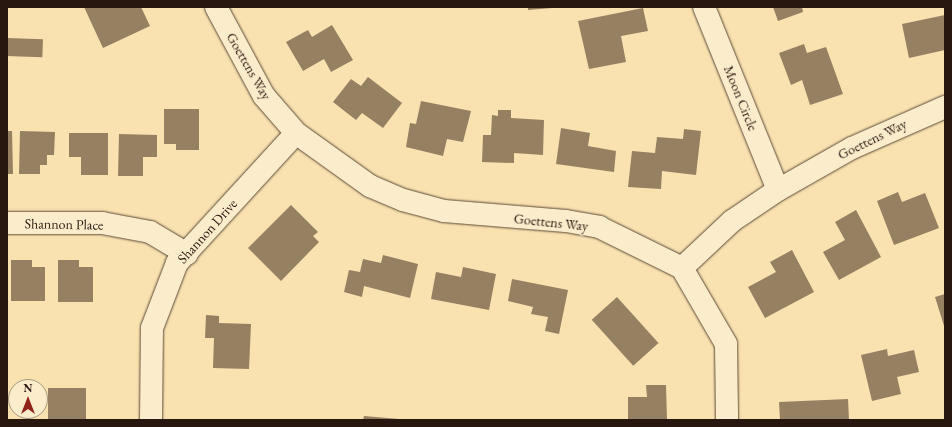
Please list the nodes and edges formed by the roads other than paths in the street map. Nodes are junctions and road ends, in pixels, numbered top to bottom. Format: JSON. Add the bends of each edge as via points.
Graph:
{"nodes":[{"id":1,"x":216,"y":7,"type":"edge"},
{"id":2,"x":704,"y":7,"type":"edge"},
{"id":3,"x":945,"y":108,"type":"edge"},
{"id":4,"x":296,"y":133,"type":"junction"},
{"id":5,"x":778,"y":190,"type":"junction"},
{"id":6,"x":7,"y":223,"type":"edge"},
{"id":7,"x":187,"y":254,"type":"junction"},
{"id":8,"x":682,"y":268,"type":"junction"},
{"id":9,"x":151,"y":420,"type":"edge"},
{"id":10,"x":727,"y":420,"type":"edge"}],
"edges":[{"from":1,"to":4,"type":"street","name":"Goettens Way","via":[[264,96]]},
{"from":2,"to":5,"type":"street","name":"Moon Circle"},
{"from":3,"to":5,"type":"street","name":"Goettens Way","via":[[852,148]]},
{"from":4,"to":7,"type":"street","name":"Shannon Drive"},
{"from":4,"to":8,"type":"street","name":"Goettens Way","via":[[345,170],[402,200],[444,211],[566,221],[599,227]]},
{"from":5,"to":8,"type":"street","name":"Goettens Way","via":[[732,221]]},
{"from":6,"to":7,"type":"street","name":"Shannon Place","via":[[102,223],[150,232]]},
{"from":7,"to":9,"type":"street","name":"Shannon Drive","via":[[177,263],[152,328]]},
{"from":8,"to":10,"type":"street","via":[[726,344]]}]}
